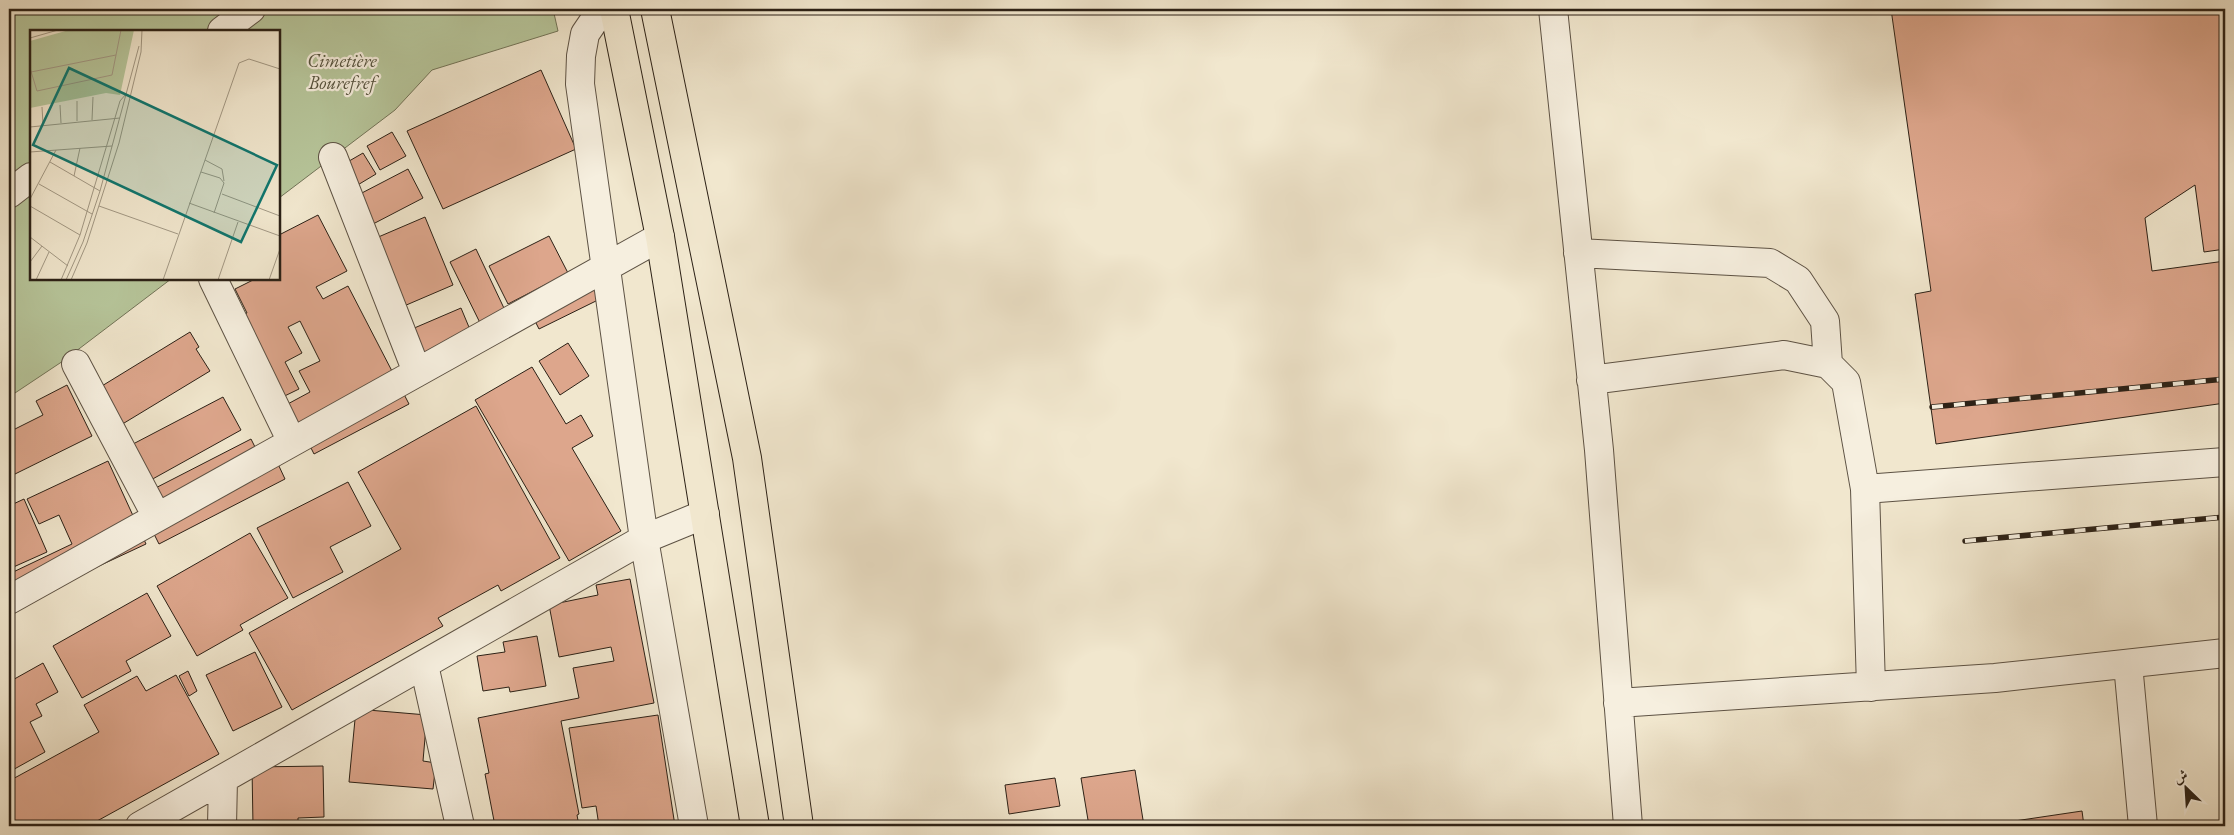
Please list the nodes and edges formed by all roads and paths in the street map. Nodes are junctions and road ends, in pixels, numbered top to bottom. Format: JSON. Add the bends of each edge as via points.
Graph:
{"nodes":[{"id":1,"x":251,"y":9,"type":"edge"},
{"id":2,"x":602,"y":9,"type":"edge"},
{"id":3,"x":614,"y":9,"type":"edge"},
{"id":4,"x":655,"y":9,"type":"edge"},
{"id":5,"x":1553,"y":9,"type":"edge"},
{"id":6,"x":223,"y":30,"type":"edge"},
{"id":7,"x":333,"y":157,"type":"dead end"},
{"id":8,"x":30,"y":178,"type":"edge"},
{"id":9,"x":9,"y":194,"type":"edge"},
{"id":10,"x":660,"y":237,"type":"junction"},
{"id":11,"x":1578,"y":252,"type":"junction"},
{"id":12,"x":605,"y":267,"type":"junction"},
{"id":13,"x":213,"y":280,"type":"edge"},
{"id":14,"x":76,"y":364,"type":"dead end"},
{"id":15,"x":1828,"y":364,"type":"junction"},
{"id":16,"x":417,"y":372,"type":"junction"},
{"id":17,"x":1591,"y":380,"type":"junction"},
{"id":18,"x":292,"y":442,"type":"junction"},
{"id":19,"x":2225,"y":462,"type":"edge"},
{"id":20,"x":1866,"y":488,"type":"junction"},
{"id":21,"x":705,"y":514,"type":"junction"},
{"id":22,"x":157,"y":517,"type":"junction"},
{"id":23,"x":644,"y":539,"type":"junction"},
{"id":24,"x":9,"y":600,"type":"edge"},
{"id":25,"x":2225,"y":654,"type":"edge"},
{"id":26,"x":424,"y":664,"type":"junction"},
{"id":27,"x":2128,"y":664,"type":"junction"},
{"id":28,"x":1871,"y":687,"type":"junction"},
{"id":29,"x":1618,"y":703,"type":"junction"},
{"id":30,"x":223,"y":779,"type":"junction"},
{"id":31,"x":140,"y":826,"type":"edge"},
{"id":32,"x":222,"y":826,"type":"edge"},
{"id":33,"x":460,"y":826,"type":"edge"},
{"id":34,"x":694,"y":826,"type":"edge"},
{"id":35,"x":755,"y":826,"type":"edge"},
{"id":36,"x":799,"y":826,"type":"edge"},
{"id":37,"x":1628,"y":826,"type":"edge"},
{"id":38,"x":2143,"y":826,"type":"edge"}],
"edges":[{"from":1,"to":6,"type":"street"},
{"from":2,"to":12,"type":"street","via":[[585,34],[580,84]]},
{"from":3,"to":10,"type":"main road"},
{"from":4,"to":36,"type":"main road","via":[[747,458]]},
{"from":5,"to":11,"type":"street"},
{"from":7,"to":16,"type":"street"},
{"from":8,"to":9,"type":"street"},
{"from":10,"to":12,"type":"street"},
{"from":10,"to":21,"type":"main road"},
{"from":11,"to":15,"type":"street","via":[[1770,263],[1798,280],[1825,321]]},
{"from":11,"to":17,"type":"street"},
{"from":12,"to":16,"type":"street"},
{"from":12,"to":23,"type":"street"},
{"from":13,"to":18,"type":"street"},
{"from":14,"to":22,"type":"street"},
{"from":15,"to":17,"type":"street","via":[[1784,355]]},
{"from":15,"to":20,"type":"street","via":[[1846,382]]},
{"from":16,"to":18,"type":"street"},
{"from":17,"to":29,"type":"street"},
{"from":18,"to":22,"type":"street"},
{"from":19,"to":20,"type":"street"},
{"from":20,"to":28,"type":"street"},
{"from":21,"to":23,"type":"street"},
{"from":21,"to":35,"type":"main road"},
{"from":22,"to":24,"type":"street"},
{"from":23,"to":26,"type":"street"},
{"from":23,"to":34,"type":"street"},
{"from":25,"to":27,"type":"street"},
{"from":26,"to":30,"type":"street"},
{"from":26,"to":33,"type":"street"},
{"from":27,"to":28,"type":"street"},
{"from":27,"to":38,"type":"street"},
{"from":28,"to":29,"type":"street"},
{"from":29,"to":37,"type":"street"},
{"from":30,"to":31,"type":"street"},
{"from":30,"to":32,"type":"street"}]}
